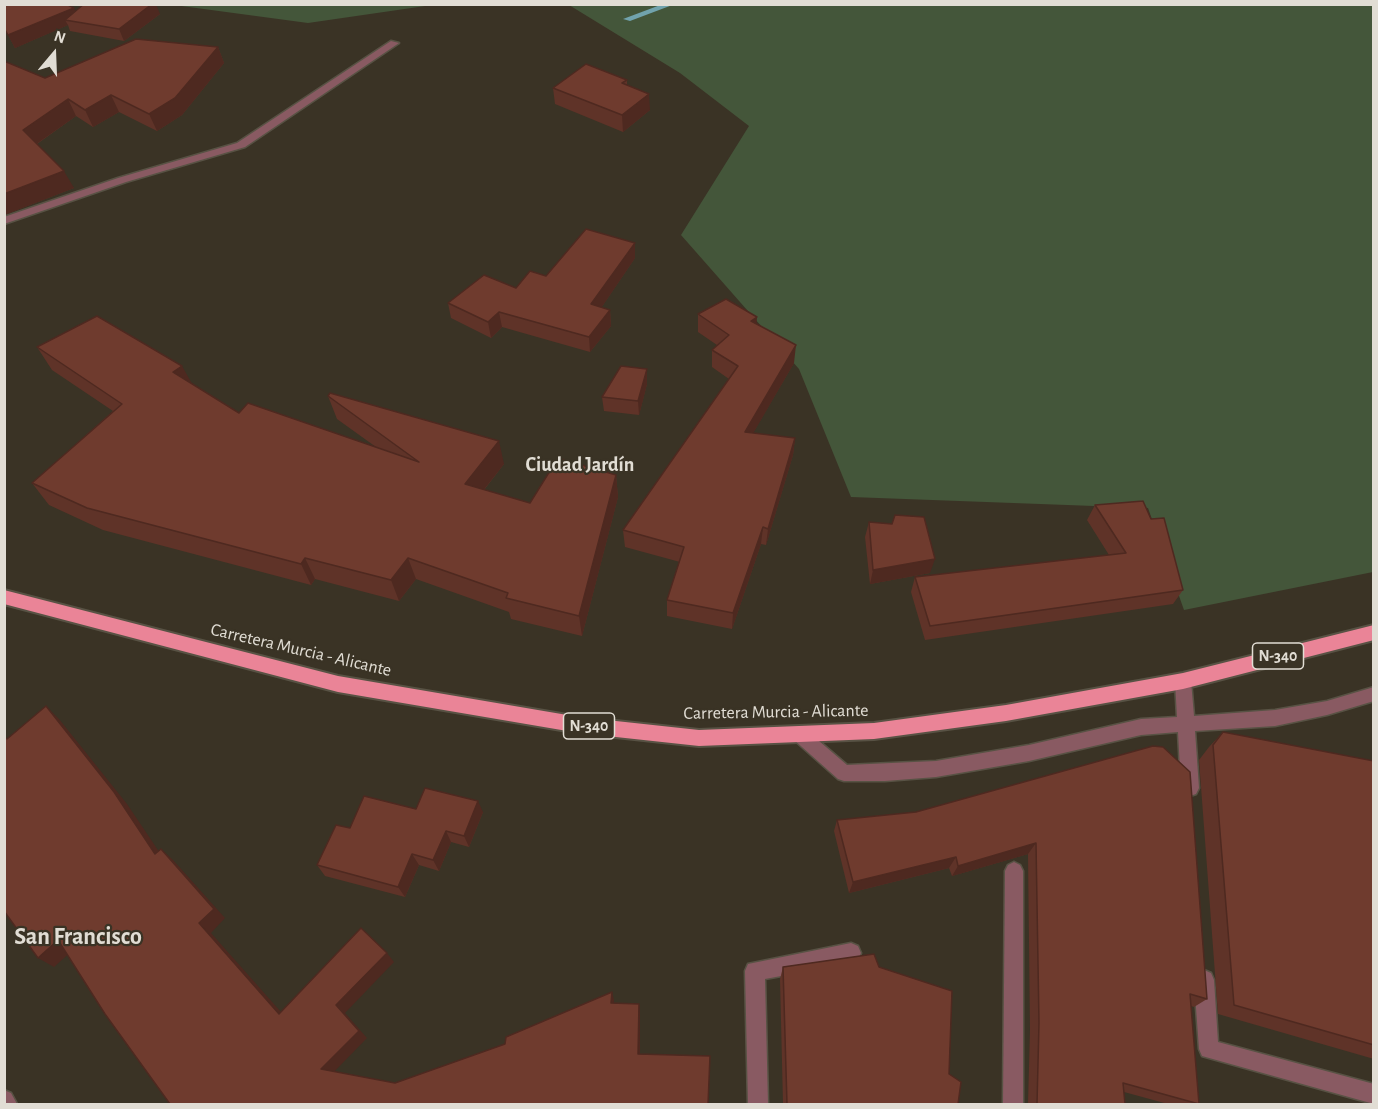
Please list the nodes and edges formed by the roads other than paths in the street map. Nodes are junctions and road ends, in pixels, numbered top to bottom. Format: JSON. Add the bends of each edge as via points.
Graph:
{"nodes":[{"id":1,"x":394,"y":43,"type":"dead end"},
{"id":2,"x":4,"y":221,"type":"edge"},
{"id":3,"x":4,"y":597,"type":"edge"},
{"id":4,"x":1374,"y":632,"type":"edge"},
{"id":5,"x":1183,"y":681,"type":"junction"},
{"id":6,"x":1374,"y":694,"type":"edge"},
{"id":7,"x":1185,"y":722,"type":"junction"},
{"id":8,"x":799,"y":734,"type":"junction"},
{"id":9,"x":1191,"y":804,"type":"edge"},
{"id":10,"x":1014,"y":870,"type":"edge"},
{"id":11,"x":851,"y":953,"type":"dead end"},
{"id":12,"x":1203,"y":967,"type":"edge"},
{"id":13,"x":1374,"y":1094,"type":"edge"},
{"id":14,"x":4,"y":1100,"type":"edge"},
{"id":15,"x":7,"y":1104,"type":"edge"},
{"id":16,"x":758,"y":1104,"type":"edge"},
{"id":17,"x":1013,"y":1104,"type":"edge"}],
"edges":[{"from":1,"to":2,"type":"street","via":[[241,145],[122,180]]},
{"from":3,"to":8,"type":"highway","name":"Carretera Murcia - Alicante","number":"N-340","via":[[338,684],[579,725],[688,737]]},
{"from":4,"to":5,"type":"highway","name":"Carretera Murcia - Alicante","number":"N-340"},
{"from":5,"to":7,"type":"street"},
{"from":5,"to":8,"type":"highway","name":"Carretera Murcia - Alicante","number":"N-340","via":[[1006,713],[874,731]]},
{"from":6,"to":7,"type":"street","via":[[1275,718]]},
{"from":7,"to":8,"type":"street","via":[[1141,727],[936,769],[885,773],[844,773]]},
{"from":7,"to":9,"type":"street"},
{"from":10,"to":17,"type":"street"},
{"from":11,"to":16,"type":"street","via":[[755,971]]},
{"from":12,"to":13,"type":"street","via":[[1209,1049]]},
{"from":14,"to":15,"type":"street"}]}
